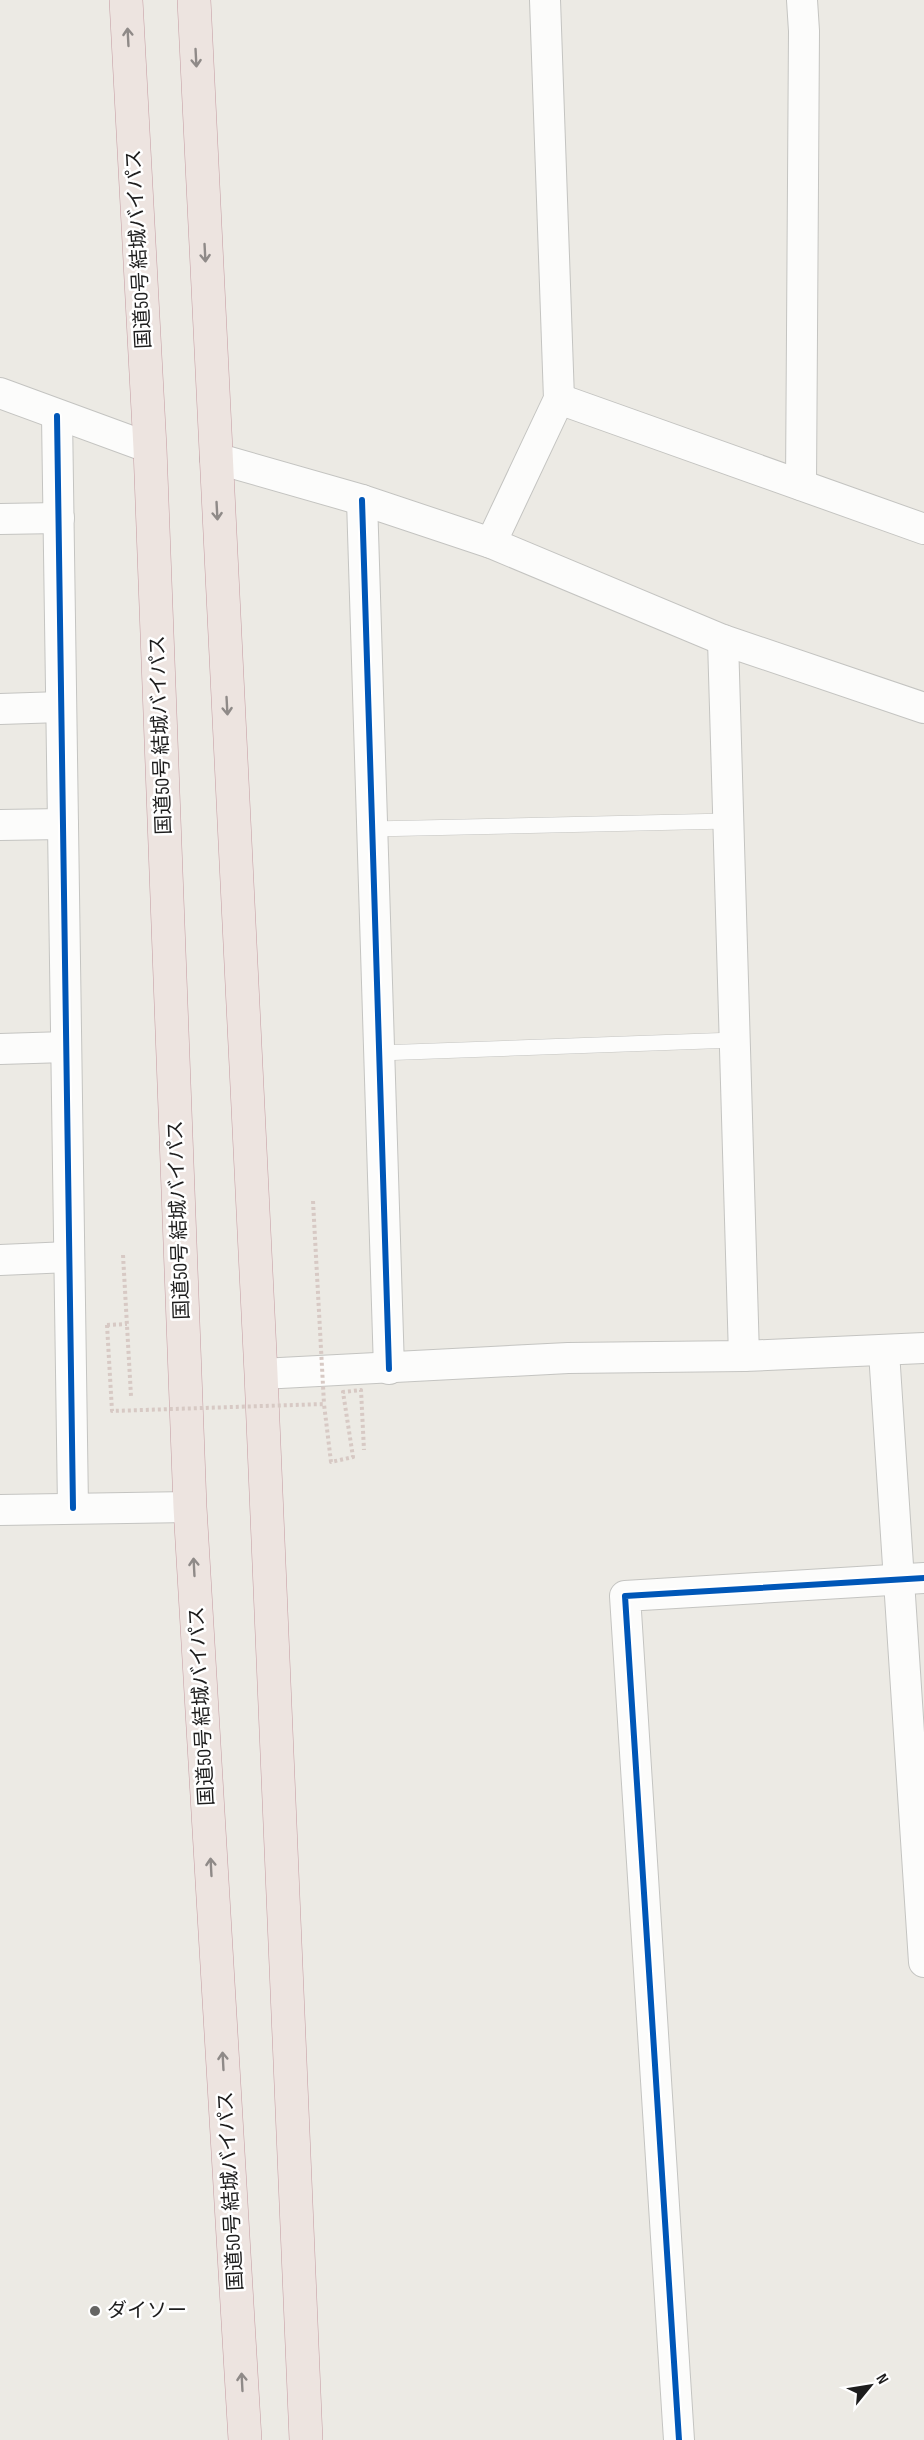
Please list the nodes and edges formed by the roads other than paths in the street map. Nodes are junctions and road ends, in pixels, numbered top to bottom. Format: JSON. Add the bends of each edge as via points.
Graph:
{"nodes":[{"id":1,"x":126,"y":0,"type":"edge"},
{"id":2,"x":194,"y":0,"type":"edge"},
{"id":3,"x":545,"y":0,"type":"edge"},
{"id":4,"x":802,"y":0,"type":"edge"},
{"id":5,"x":0,"y":393,"type":"edge"},
{"id":6,"x":559,"y":399,"type":"junction"},
{"id":7,"x":57,"y":416,"type":"junction"},
{"id":8,"x":150,"y":448,"type":"junction"},
{"id":9,"x":215,"y":458,"type":"junction"},
{"id":10,"x":801,"y":485,"type":"junction"},
{"id":11,"x":362,"y":500,"type":"junction"},
{"id":12,"x":59,"y":518,"type":"junction"},
{"id":13,"x":0,"y":519,"type":"edge"},
{"id":14,"x":924,"y":529,"type":"edge"},
{"id":15,"x":491,"y":543,"type":"junction"},
{"id":16,"x":723,"y":640,"type":"junction"},
{"id":17,"x":62,"y":707,"type":"junction"},
{"id":18,"x":924,"y":708,"type":"edge"},
{"id":19,"x":0,"y":709,"type":"edge"},
{"id":20,"x":728,"y":821,"type":"junction"},
{"id":21,"x":63,"y":824,"type":"junction"},
{"id":22,"x":0,"y":825,"type":"edge"},
{"id":23,"x":372,"y":829,"type":"junction"},
{"id":24,"x":735,"y":1040,"type":"junction"},
{"id":25,"x":66,"y":1047,"type":"junction"},
{"id":26,"x":0,"y":1049,"type":"edge"},
{"id":27,"x":379,"y":1053,"type":"junction"},
{"id":28,"x":69,"y":1257,"type":"junction"},
{"id":29,"x":0,"y":1260,"type":"edge"},
{"id":30,"x":924,"y":1348,"type":"edge"},
{"id":31,"x":884,"y":1352,"type":"junction"},
{"id":32,"x":744,"y":1356,"type":"junction"},
{"id":33,"x":388,"y":1369,"type":"junction"},
{"id":34,"x":261,"y":1374,"type":"junction"},
{"id":35,"x":190,"y":1507,"type":"junction"},
{"id":36,"x":73,"y":1508,"type":"junction"},
{"id":37,"x":0,"y":1510,"type":"edge"},
{"id":38,"x":911,"y":1578,"type":"edge"},
{"id":39,"x":924,"y":1962,"type":"edge"},
{"id":40,"x":245,"y":2440,"type":"edge"},
{"id":41,"x":306,"y":2440,"type":"edge"},
{"id":42,"x":679,"y":2440,"type":"edge"}],
"edges":[{"from":8,"to":1,"type":"highway","name":"国道50号 結城バイパス","one_way":true},
{"from":2,"to":9,"type":"highway","one_way":true},
{"from":3,"to":6,"type":"street"},
{"from":4,"to":10,"type":"street"},
{"from":5,"to":7,"type":"street"},
{"from":6,"to":10,"type":"street"},
{"from":6,"to":15,"type":"street"},
{"from":7,"to":8,"type":"street"},
{"from":7,"to":12,"type":"street"},
{"from":8,"to":35,"type":"highway","name":"国道50号 結城バイパス"},
{"from":9,"to":11,"type":"street"},
{"from":9,"to":34,"type":"highway","one_way":true},
{"from":10,"to":14,"type":"street"},
{"from":11,"to":15,"type":"street"},
{"from":11,"to":23,"type":"street"},
{"from":12,"to":13,"type":"street"},
{"from":12,"to":17,"type":"street"},
{"from":15,"to":16,"type":"street"},
{"from":16,"to":18,"type":"street"},
{"from":16,"to":20,"type":"street"},
{"from":17,"to":19,"type":"street"},
{"from":17,"to":21,"type":"street"},
{"from":20,"to":23,"type":"lane"},
{"from":20,"to":24,"type":"street"},
{"from":21,"to":22,"type":"street"},
{"from":21,"to":25,"type":"street"},
{"from":23,"to":27,"type":"street"},
{"from":24,"to":27,"type":"lane"},
{"from":24,"to":32,"type":"street"},
{"from":25,"to":26,"type":"street"},
{"from":25,"to":28,"type":"street"},
{"from":27,"to":33,"type":"street"},
{"from":28,"to":29,"type":"street"},
{"from":28,"to":36,"type":"street"},
{"from":30,"to":31,"type":"street"},
{"from":31,"to":32,"type":"street"},
{"from":31,"to":38,"type":"street"},
{"from":32,"to":33,"type":"street","via":[[568,1358]]},
{"from":33,"to":34,"type":"street"},
{"from":34,"to":41,"type":"highway"},
{"from":35,"to":36,"type":"street"},
{"from":40,"to":35,"type":"highway","name":"国道50号 結城バイパス","one_way":true},
{"from":36,"to":37,"type":"street"},
{"from":38,"to":39,"type":"street"},
{"from":38,"to":42,"type":"street","via":[[625,1596]]}]}
